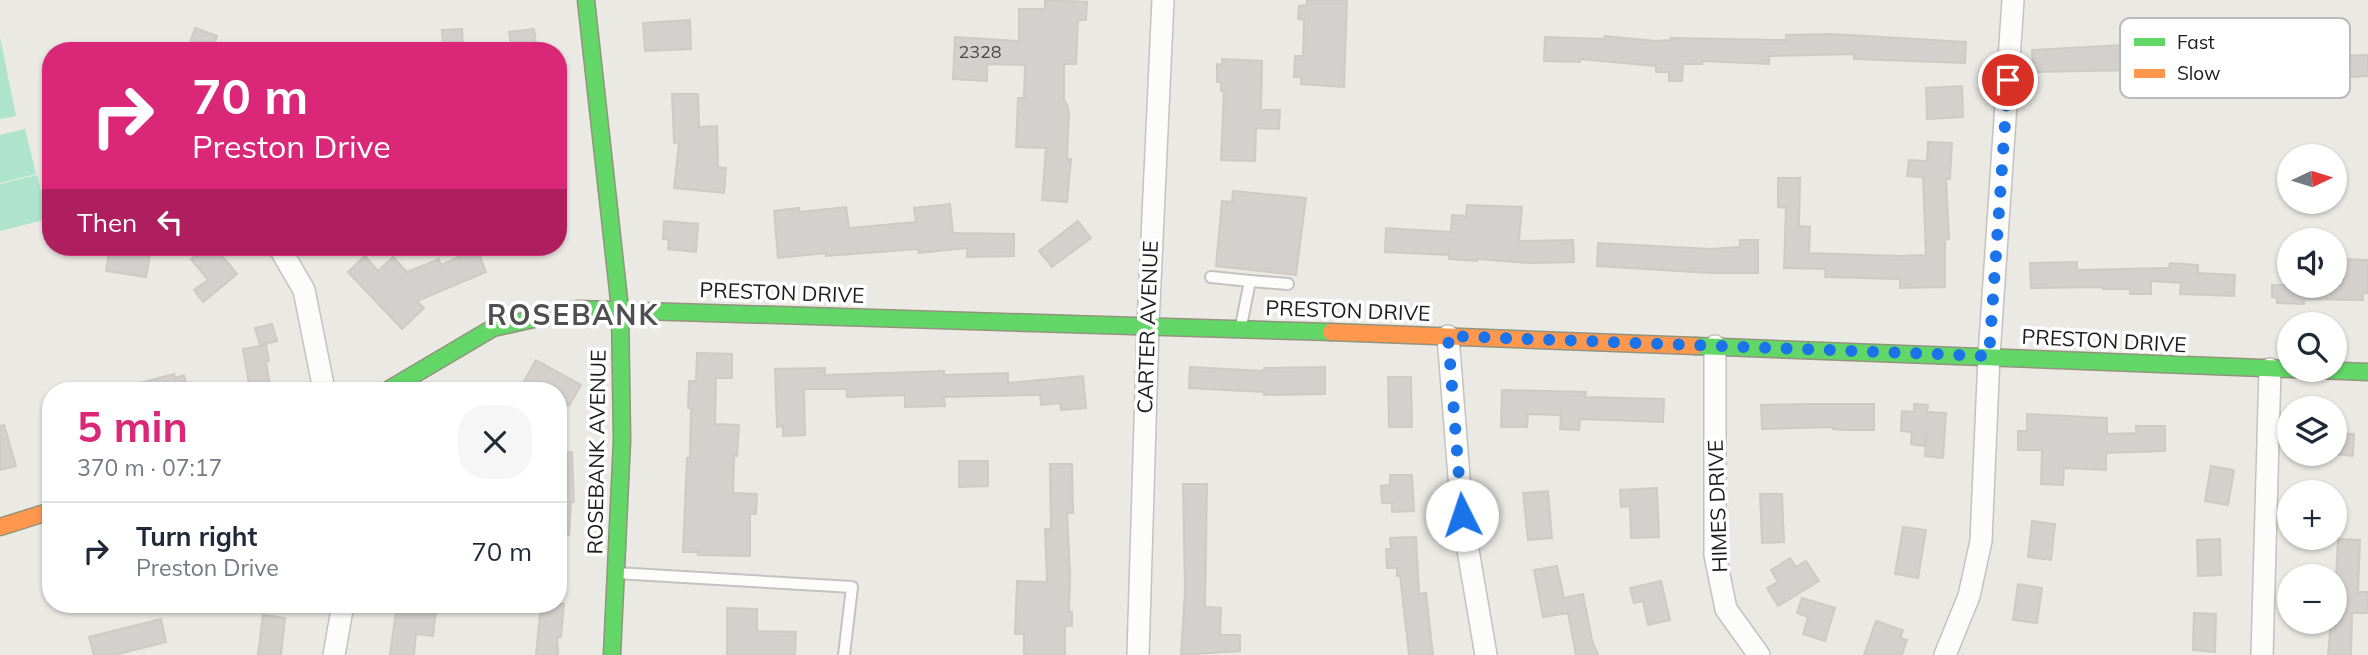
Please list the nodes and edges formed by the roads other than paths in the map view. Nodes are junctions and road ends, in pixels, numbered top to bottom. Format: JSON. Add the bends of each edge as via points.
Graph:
{"nodes":[{"id":1,"x":586,"y":0,"type":"edge"},
{"id":2,"x":1163,"y":0,"type":"edge"},
{"id":3,"x":2013,"y":0,"type":"edge"},
{"id":4,"x":284,"y":256,"type":"edge"},
{"id":5,"x":1211,"y":277,"type":"dead end"},
{"id":6,"x":1250,"y":281,"type":"junction"},
{"id":7,"x":1288,"y":284,"type":"dead end"},
{"id":8,"x":620,"y":309,"type":"junction"},
{"id":9,"x":1147,"y":325,"type":"junction"},
{"id":10,"x":1241,"y":328,"type":"junction"},
{"id":11,"x":1448,"y":336,"type":"junction"},
{"id":12,"x":1715,"y":346,"type":"junction"},
{"id":13,"x":1989,"y":356,"type":"junction"},
{"id":14,"x":2270,"y":369,"type":"junction"},
{"id":15,"x":2368,"y":372,"type":"edge"},
{"id":16,"x":322,"y":382,"type":"edge"},
{"id":17,"x":402,"y":382,"type":"edge"},
{"id":18,"x":42,"y":514,"type":"edge"},
{"id":19,"x":0,"y":527,"type":"edge"},
{"id":20,"x":616,"y":573,"type":"junction"},
{"id":21,"x":341,"y":613,"type":"edge"},
{"id":22,"x":334,"y":655,"type":"edge"},
{"id":23,"x":612,"y":655,"type":"edge"},
{"id":24,"x":844,"y":655,"type":"edge"},
{"id":25,"x":1138,"y":655,"type":"edge"},
{"id":26,"x":1486,"y":655,"type":"edge"},
{"id":27,"x":1759,"y":655,"type":"edge"},
{"id":28,"x":1945,"y":655,"type":"edge"},
{"id":29,"x":2262,"y":655,"type":"edge"}],
"edges":[{"from":1,"to":8,"type":"street","name":"ROSEBANK AVENUE"},
{"from":2,"to":9,"type":"street","name":"CARTER AVENUE"},
{"from":3,"to":13,"type":"street"},
{"from":4,"to":16,"type":"street","via":[[304,290]]},
{"from":5,"to":6,"type":"lane"},
{"from":6,"to":7,"type":"lane"},
{"from":6,"to":10,"type":"lane"},
{"from":8,"to":9,"type":"street","name":"PRESTON DRIVE"},
{"from":8,"to":17,"type":"street","name":"PRESTON DRIVE","via":[[578,309],[493,328]]},
{"from":8,"to":20,"type":"street","name":"ROSEBANK AVENUE","via":[[622,440]]},
{"from":9,"to":10,"type":"street","name":"PRESTON DRIVE"},
{"from":9,"to":25,"type":"street","name":"CARTER AVENUE"},
{"from":10,"to":11,"type":"street","name":"PRESTON DRIVE"},
{"from":11,"to":12,"type":"street","name":"PRESTON DRIVE"},
{"from":11,"to":26,"type":"street","via":[[1462,515]]},
{"from":12,"to":13,"type":"street","name":"PRESTON DRIVE"},
{"from":12,"to":27,"type":"street","name":"HIMES DRIVE","via":[[1715,555],[1726,609]]},
{"from":13,"to":14,"type":"street","name":"PRESTON DRIVE"},
{"from":13,"to":28,"type":"street","via":[[1981,541],[1969,596]]},
{"from":14,"to":15,"type":"street","name":"PRESTON DRIVE"},
{"from":14,"to":29,"type":"street"},
{"from":18,"to":19,"type":"street"},
{"from":20,"to":23,"type":"street","name":"ROSEBANK AVENUE"},
{"from":20,"to":24,"type":"lane","via":[[852,587]]},
{"from":21,"to":22,"type":"street"}]}
